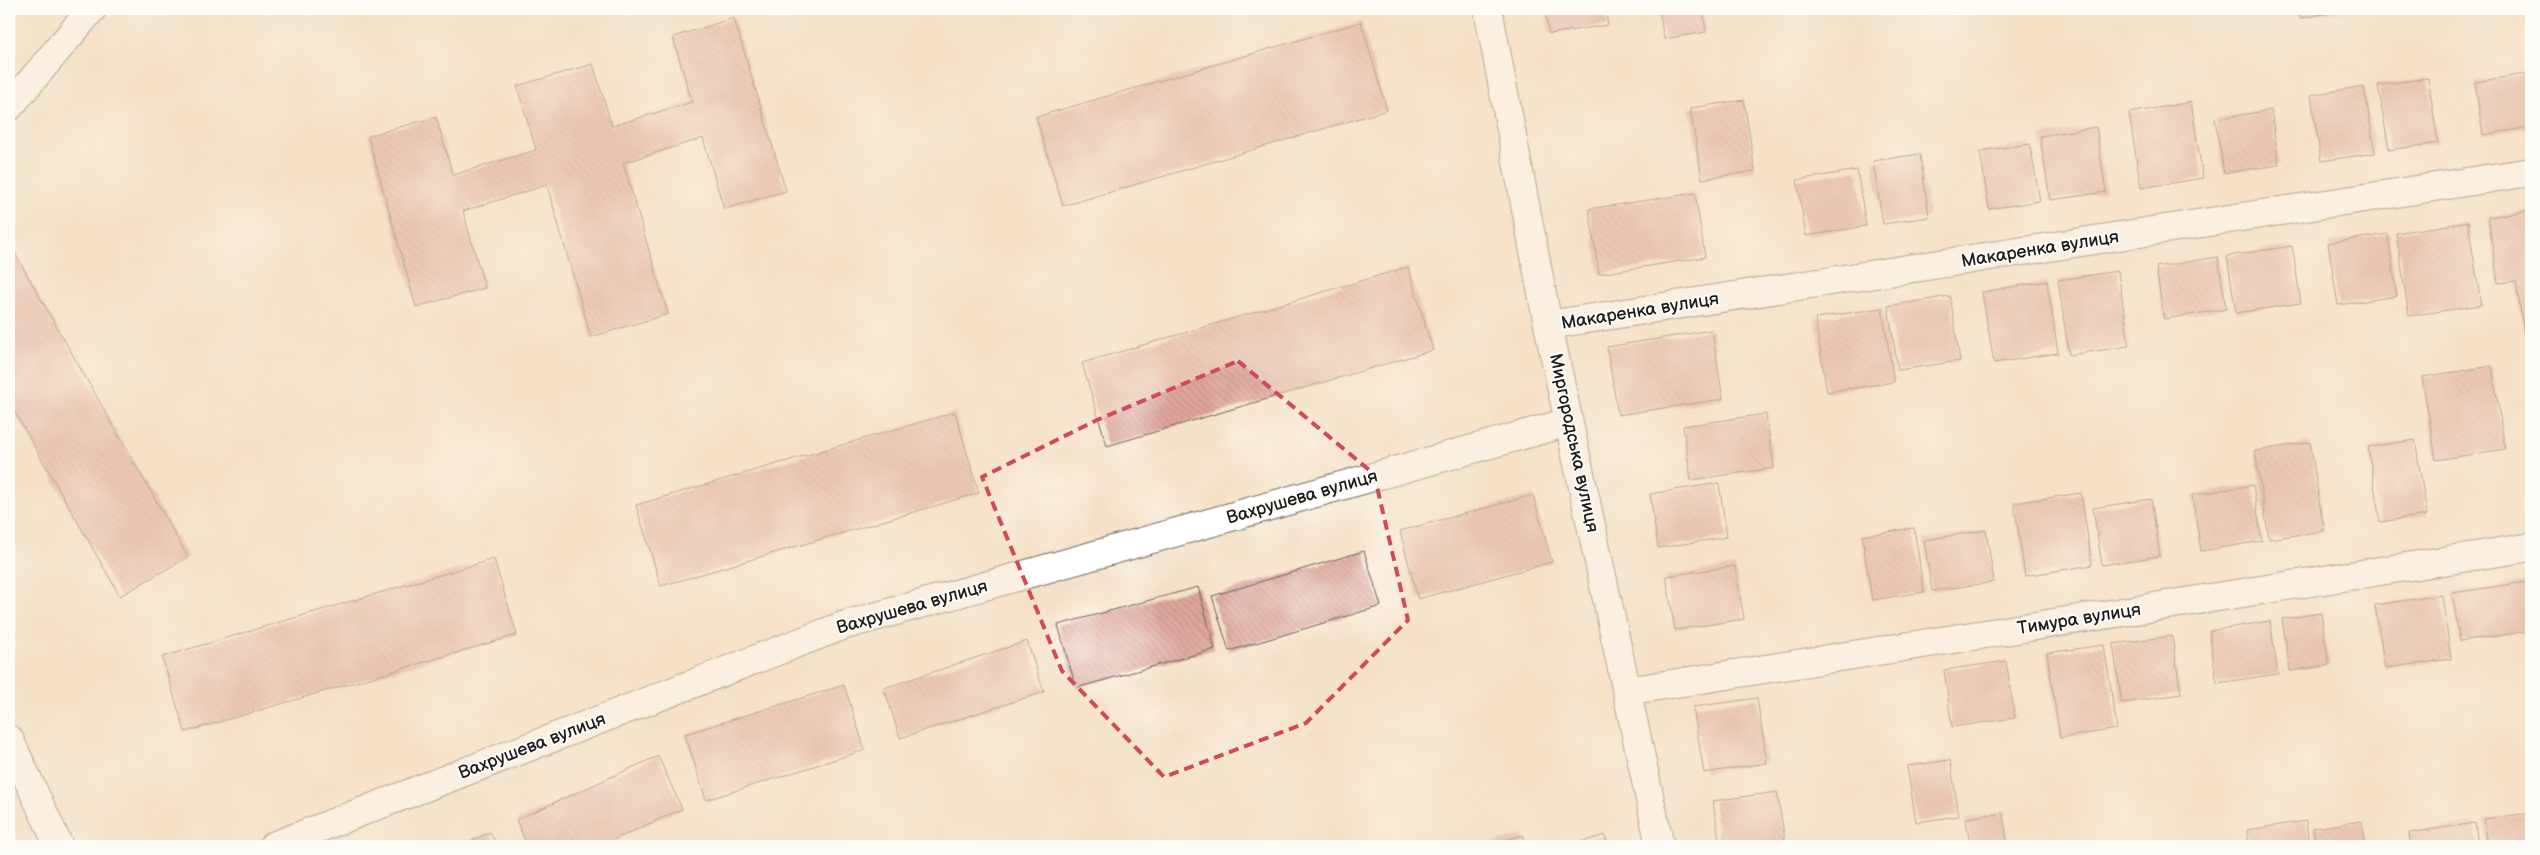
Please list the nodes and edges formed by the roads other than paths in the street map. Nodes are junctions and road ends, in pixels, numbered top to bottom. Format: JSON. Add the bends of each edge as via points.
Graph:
{"nodes":[{"id":1,"x":92,"y":9,"type":"edge"},
{"id":2,"x":1488,"y":9,"type":"edge"},
{"id":3,"x":9,"y":107,"type":"edge"},
{"id":4,"x":2531,"y":172,"type":"edge"},
{"id":5,"x":1548,"y":325,"type":"junction"},
{"id":6,"x":1569,"y":422,"type":"junction"},
{"id":7,"x":2531,"y":548,"type":"edge"},
{"id":8,"x":1627,"y":691,"type":"junction"},
{"id":9,"x":9,"y":739,"type":"edge"},
{"id":10,"x":59,"y":846,"type":"edge"},
{"id":11,"x":274,"y":846,"type":"edge"},
{"id":12,"x":1660,"y":846,"type":"edge"}],
"edges":[{"from":1,"to":3,"type":"street"},
{"from":2,"to":5,"type":"street","name":"Миргородська вулиця"},
{"from":4,"to":5,"type":"street","name":"Макаренка вулиця"},
{"from":5,"to":6,"type":"street","name":"Миргородська вулиця"},
{"from":6,"to":8,"type":"street","name":"Миргородська вулиця"},
{"from":6,"to":11,"type":"street","name":"Вахрушева вулиця","via":[[842,626]]},
{"from":7,"to":8,"type":"street","name":"Тимура вулиця"},
{"from":8,"to":12,"type":"street","name":"Миргородська вулиця"},
{"from":9,"to":10,"type":"street"}]}
